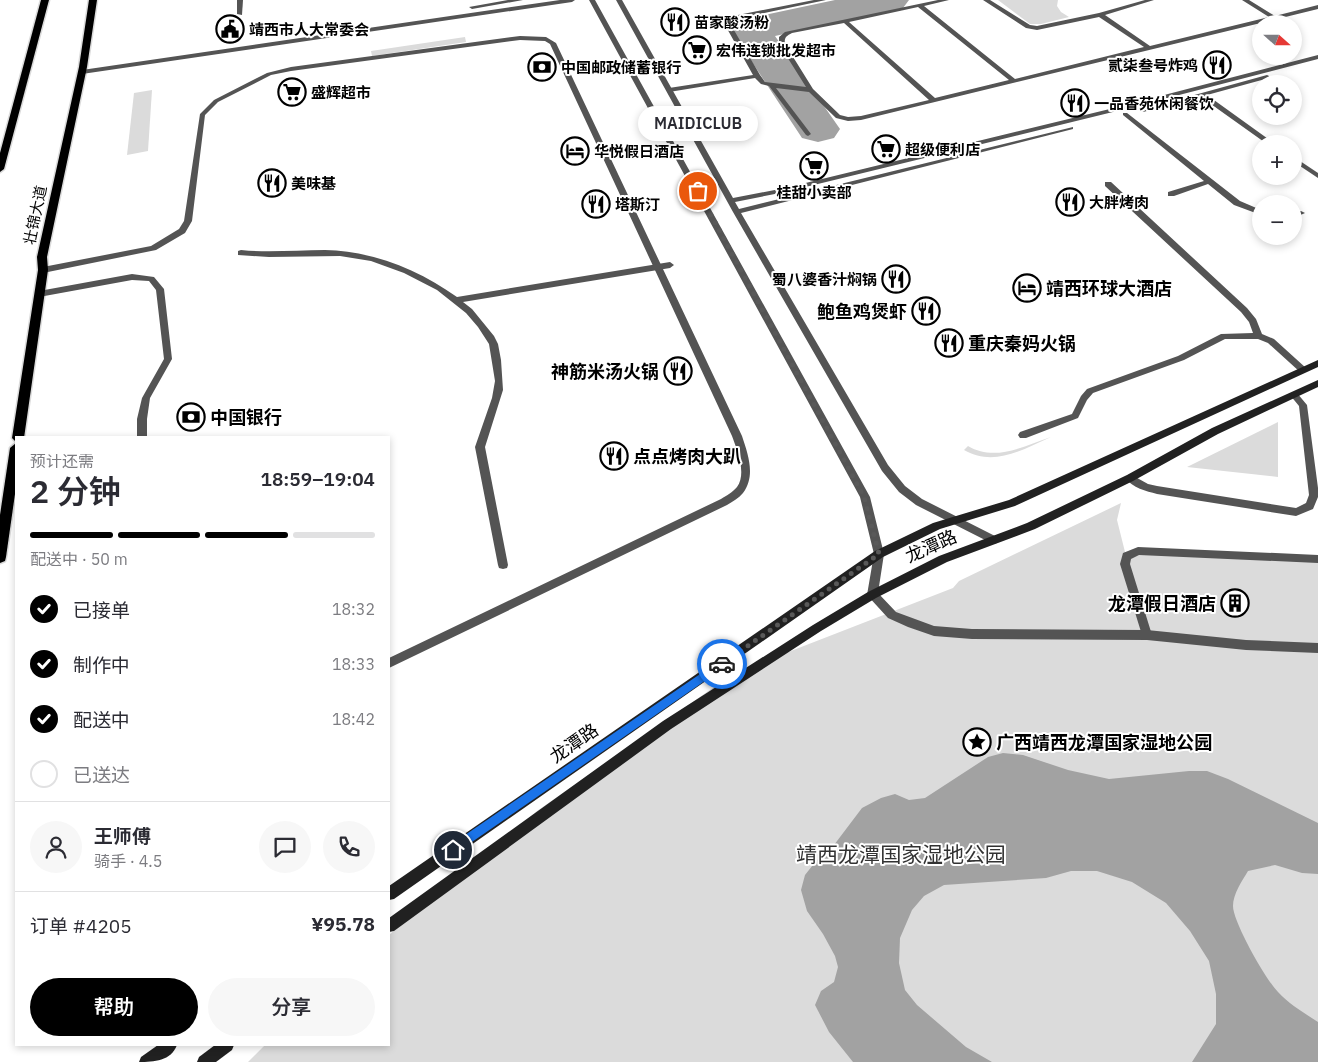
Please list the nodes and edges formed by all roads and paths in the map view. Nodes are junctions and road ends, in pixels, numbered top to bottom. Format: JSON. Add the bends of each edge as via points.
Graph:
{"nodes":[{"id":1,"x":45,"y":0,"type":"edge"},
{"id":2,"x":93,"y":0,"type":"edge"},
{"id":3,"x":240,"y":0,"type":"edge"},
{"id":4,"x":520,"y":0,"type":"edge"},
{"id":5,"x":572,"y":0,"type":"edge"},
{"id":6,"x":592,"y":0,"type":"edge"},
{"id":7,"x":619,"y":0,"type":"edge"},
{"id":8,"x":823,"y":0,"type":"edge"},
{"id":9,"x":946,"y":0,"type":"edge"},
{"id":10,"x":986,"y":0,"type":"edge"},
{"id":11,"x":1151,"y":0,"type":"edge"},
{"id":12,"x":1246,"y":0,"type":"edge"},
{"id":13,"x":920,"y":6,"type":"junction"},
{"id":14,"x":1318,"y":7,"type":"edge"},
{"id":15,"x":240,"y":14,"type":"dead end"},
{"id":16,"x":1269,"y":15,"type":"edge"},
{"id":17,"x":1281,"y":15,"type":"edge"},
{"id":18,"x":1100,"y":16,"type":"junction"},
{"id":19,"x":845,"y":21,"type":"junction"},
{"id":20,"x":1252,"y":22,"type":"edge"},
{"id":21,"x":1149,"y":48,"type":"junction"},
{"id":22,"x":1318,"y":57,"type":"edge"},
{"id":23,"x":1318,"y":63,"type":"edge"},
{"id":24,"x":82,"y":70,"type":"junction"},
{"id":25,"x":758,"y":76,"type":"junction"},
{"id":26,"x":1013,"y":80,"type":"junction"},
{"id":27,"x":771,"y":86,"type":"junction"},
{"id":28,"x":669,"y":90,"type":"junction"},
{"id":29,"x":811,"y":90,"type":"junction"},
{"id":30,"x":1203,"y":95,"type":"junction"},
{"id":31,"x":933,"y":100,"type":"junction"},
{"id":32,"x":1125,"y":114,"type":"junction"},
{"id":33,"x":808,"y":134,"type":"dead end"},
{"id":34,"x":1259,"y":135,"type":"edge"},
{"id":35,"x":1302,"y":165,"type":"edge"},
{"id":36,"x":0,"y":169,"type":"edge"},
{"id":37,"x":1318,"y":176,"type":"edge"},
{"id":38,"x":1210,"y":181,"type":"junction"},
{"id":39,"x":1108,"y":184,"type":"dead end"},
{"id":40,"x":1170,"y":194,"type":"dead end"},
{"id":41,"x":731,"y":201,"type":"junction"},
{"id":42,"x":1252,"y":209,"type":"edge"},
{"id":43,"x":737,"y":212,"type":"junction"},
{"id":44,"x":241,"y":253,"type":"dead end"},
{"id":45,"x":670,"y":265,"type":"dead end"},
{"id":46,"x":658,"y":267,"type":"junction"},
{"id":47,"x":43,"y":270,"type":"junction"},
{"id":48,"x":39,"y":294,"type":"junction"},
{"id":49,"x":456,"y":300,"type":"junction"},
{"id":50,"x":1259,"y":336,"type":"junction"},
{"id":51,"x":1318,"y":364,"type":"edge"},
{"id":52,"x":1303,"y":370,"type":"junction"},
{"id":53,"x":1318,"y":383,"type":"edge"},
{"id":54,"x":1294,"y":395,"type":"junction"},
{"id":55,"x":1023,"y":435,"type":"dead end"},
{"id":56,"x":18,"y":436,"type":"edge"},
{"id":57,"x":142,"y":436,"type":"edge"},
{"id":58,"x":15,"y":455,"type":"edge"},
{"id":59,"x":1130,"y":478,"type":"junction"},
{"id":60,"x":956,"y":520,"type":"junction"},
{"id":61,"x":993,"y":540,"type":"junction"},
{"id":62,"x":879,"y":554,"type":"junction"},
{"id":63,"x":0,"y":558,"type":"edge"},
{"id":64,"x":1318,"y":559,"type":"edge"},
{"id":65,"x":503,"y":565,"type":"dead end"},
{"id":66,"x":872,"y":595,"type":"junction"},
{"id":67,"x":1147,"y":635,"type":"junction"},
{"id":68,"x":1318,"y":648,"type":"edge"},
{"id":69,"x":390,"y":663,"type":"edge"},
{"id":70,"x":390,"y":893,"type":"edge"},
{"id":71,"x":390,"y":925,"type":"edge"},
{"id":72,"x":169,"y":1046,"type":"edge"},
{"id":73,"x":226,"y":1046,"type":"edge"},
{"id":74,"x":146,"y":1062,"type":"edge"},
{"id":75,"x":204,"y":1062,"type":"edge"}],
"edges":[{"from":1,"to":36,"type":"main road"},
{"from":2,"to":24,"type":"main road","name":"壮锦大道"},
{"from":3,"to":15,"type":"street"},
{"from":4,"to":24,"type":"street"},
{"from":5,"to":24,"type":"street"},
{"from":6,"to":62,"type":"street","via":[[864,497]]},
{"from":7,"to":28,"type":"street"},
{"from":8,"to":25,"type":"street","via":[[729,20],[728,25]]},
{"from":9,"to":13,"type":"street"},
{"from":10,"to":18,"type":"street","via":[[1028,28]]},
{"from":11,"to":18,"type":"street"},
{"from":12,"to":16,"type":"street"},
{"from":13,"to":19,"type":"street"},
{"from":13,"to":26,"type":"street"},
{"from":14,"to":17,"type":"street"},
{"from":18,"to":21,"type":"street"},
{"from":19,"to":29,"type":"street","via":[[790,32],[781,39]]},
{"from":19,"to":31,"type":"street"},
{"from":20,"to":21,"type":"street"},
{"from":21,"to":26,"type":"street"},
{"from":22,"to":41,"type":"street","via":[[1110,111]]},
{"from":23,"to":30,"type":"street"},
{"from":24,"to":47,"type":"main road","name":"壮锦大道","via":[[42,257]]},
{"from":25,"to":27,"type":"street"},
{"from":25,"to":28,"type":"street"},
{"from":26,"to":31,"type":"street"},
{"from":27,"to":29,"type":"street"},
{"from":27,"to":33,"type":"street"},
{"from":28,"to":41,"type":"street"},
{"from":29,"to":31,"type":"street","via":[[831,112],[848,119]]},
{"from":30,"to":32,"type":"street"},
{"from":30,"to":34,"type":"street"},
{"from":32,"to":38,"type":"street"},
{"from":32,"to":43,"type":"street"},
{"from":35,"to":37,"type":"street"},
{"from":38,"to":40,"type":"street"},
{"from":38,"to":42,"type":"street","via":[[1237,203]]},
{"from":39,"to":50,"type":"street","via":[[1244,310]]},
{"from":41,"to":43,"type":"street"},
{"from":43,"to":60,"type":"street","via":[[885,468],[902,489],[919,502]]},
{"from":44,"to":49,"type":"street","via":[[258,256],[319,252],[354,255],[400,268]]},
{"from":45,"to":46,"type":"street"},
{"from":46,"to":47,"type":"street","via":[[553,43],[535,38],[269,74],[216,101],[202,114],[188,221],[182,231],[154,248]]},
{"from":46,"to":49,"type":"street"},
{"from":46,"to":69,"type":"street","via":[[737,436],[746,474],[739,491],[724,502]]},
{"from":47,"to":48,"type":"main road","name":"壮锦大道"},
{"from":48,"to":56,"type":"main road","name":"壮锦大道"},
{"from":48,"to":57,"type":"street","via":[[132,277],[151,279],[160,289],[168,359],[146,398]]},
{"from":49,"to":65,"type":"street","via":[[493,341],[499,382],[492,416],[480,447]]},
{"from":50,"to":52,"type":"street","via":[[1271,341]]},
{"from":50,"to":55,"type":"street","via":[[1224,336],[1181,358],[1090,391],[1075,416]]},
{"from":51,"to":52,"type":"main road","name":"龙潭路"},
{"from":52,"to":60,"type":"main road","name":"龙潭路","via":[[1012,503]]},
{"from":53,"to":54,"type":"main road","name":"龙潭路"},
{"from":54,"to":59,"type":"main road","name":"龙潭路","via":[[1215,431]]},
{"from":54,"to":59,"type":"street","via":[[1303,405],[1314,495],[1310,506],[1296,512],[1157,490]]},
{"from":58,"to":63,"type":"main road"},
{"from":59,"to":61,"type":"main road","name":"龙潭路","via":[[1031,526]]},
{"from":60,"to":61,"type":"street"},
{"from":60,"to":62,"type":"main road","name":"龙潭路"},
{"from":61,"to":66,"type":"main road","name":"龙潭路","via":[[943,559]]},
{"from":62,"to":66,"type":"street"},
{"from":62,"to":70,"type":"main road","name":"龙潭路"},
{"from":64,"to":67,"type":"street","via":[[1138,550],[1127,556],[1125,564]]},
{"from":66,"to":67,"type":"street","via":[[892,615],[934,631]]},
{"from":66,"to":71,"type":"main road","name":"龙潭路","via":[[668,725]]},
{"from":67,"to":68,"type":"street"},
{"from":72,"to":74,"type":"main road"},
{"from":73,"to":75,"type":"main road"}]}
